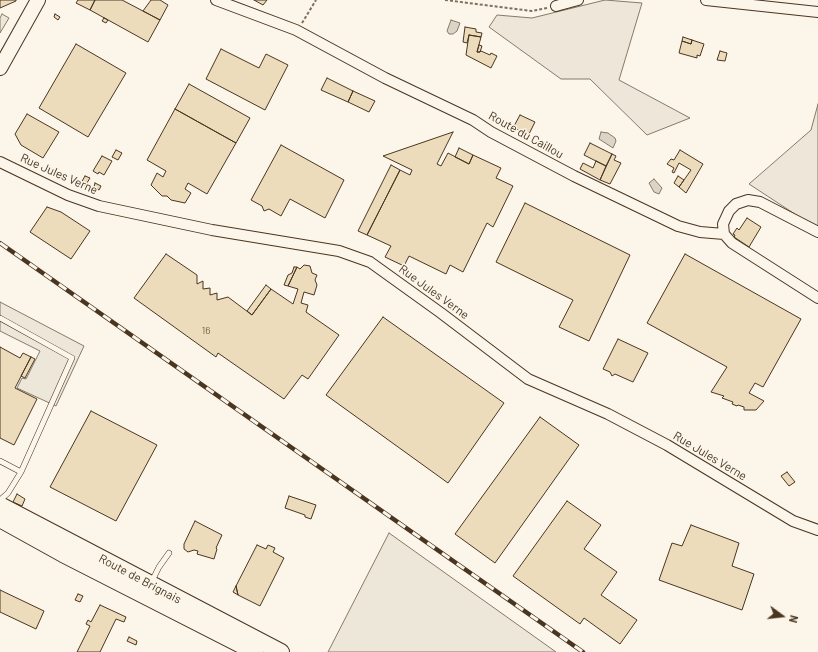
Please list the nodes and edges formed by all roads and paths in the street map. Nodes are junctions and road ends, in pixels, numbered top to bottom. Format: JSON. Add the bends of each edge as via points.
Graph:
{"nodes":[{"id":1,"x":38,"y":0,"type":"edge"},
{"id":2,"x":216,"y":0,"type":"edge"},
{"id":3,"x":316,"y":0,"type":"edge"},
{"id":4,"x":444,"y":0,"type":"edge"},
{"id":5,"x":578,"y":0,"type":"edge"},
{"id":6,"x":706,"y":0,"type":"edge"},
{"id":7,"x":556,"y":6,"type":"joint"},
{"id":8,"x":818,"y":12,"type":"edge"},
{"id":9,"x":296,"y":30,"type":"junction"},
{"id":10,"x":0,"y":68,"type":"edge"},
{"id":11,"x":1,"y":162,"type":"edge"},
{"id":12,"x":818,"y":232,"type":"edge"},
{"id":13,"x":724,"y":234,"type":"junction"},
{"id":14,"x":818,"y":298,"type":"edge"},
{"id":15,"x":0,"y":318,"type":"edge"},
{"id":16,"x":0,"y":461,"type":"edge"},
{"id":17,"x":21,"y":472,"type":"junction"},
{"id":18,"x":0,"y":500,"type":"edge"},
{"id":19,"x":0,"y":505,"type":"edge"},
{"id":20,"x":0,"y":519,"type":"edge"},
{"id":21,"x":818,"y":530,"type":"edge"},
{"id":22,"x":169,"y":553,"type":"dead end"},
{"id":23,"x":147,"y":590,"type":"junction"},
{"id":24,"x":255,"y":652,"type":"edge"},
{"id":25,"x":281,"y":652,"type":"edge"}],
"edges":[{"from":1,"to":10,"type":"main road"},
{"from":2,"to":9,"type":"street","name":"Route du Caillou"},
{"from":3,"to":9,"type":"path"},
{"from":4,"to":7,"type":"path","via":[[532,11]]},
{"from":5,"to":7,"type":"street"},
{"from":6,"to":8,"type":"street"},
{"from":9,"to":13,"type":"street","name":"Route du Caillou","via":[[644,210],[690,230]]},
{"from":11,"to":21,"type":"street","name":"Rue Jules Verne","via":[[68,195],[99,206],[212,230],[339,251],[370,262],[528,379],[608,414],[667,445],[793,521]]},
{"from":12,"to":13,"type":"street","via":[[760,202],[748,200],[736,204],[729,211],[723,224]]},
{"from":13,"to":14,"type":"street","via":[[732,243]]},
{"from":15,"to":17,"type":"lane","via":[[72,358]]},
{"from":16,"to":17,"type":"lane"},
{"from":17,"to":18,"type":"lane","via":[[8,494]]},
{"from":19,"to":23,"type":"main road","name":"Route de Brignais"},
{"from":20,"to":23,"type":"main road","name":"Route de Brignais"},
{"from":22,"to":23,"type":"lane"},
{"from":23,"to":24,"type":"main road","name":"Route de Brignais"},
{"from":23,"to":25,"type":"main road","name":"Route de Brignais"}]}
